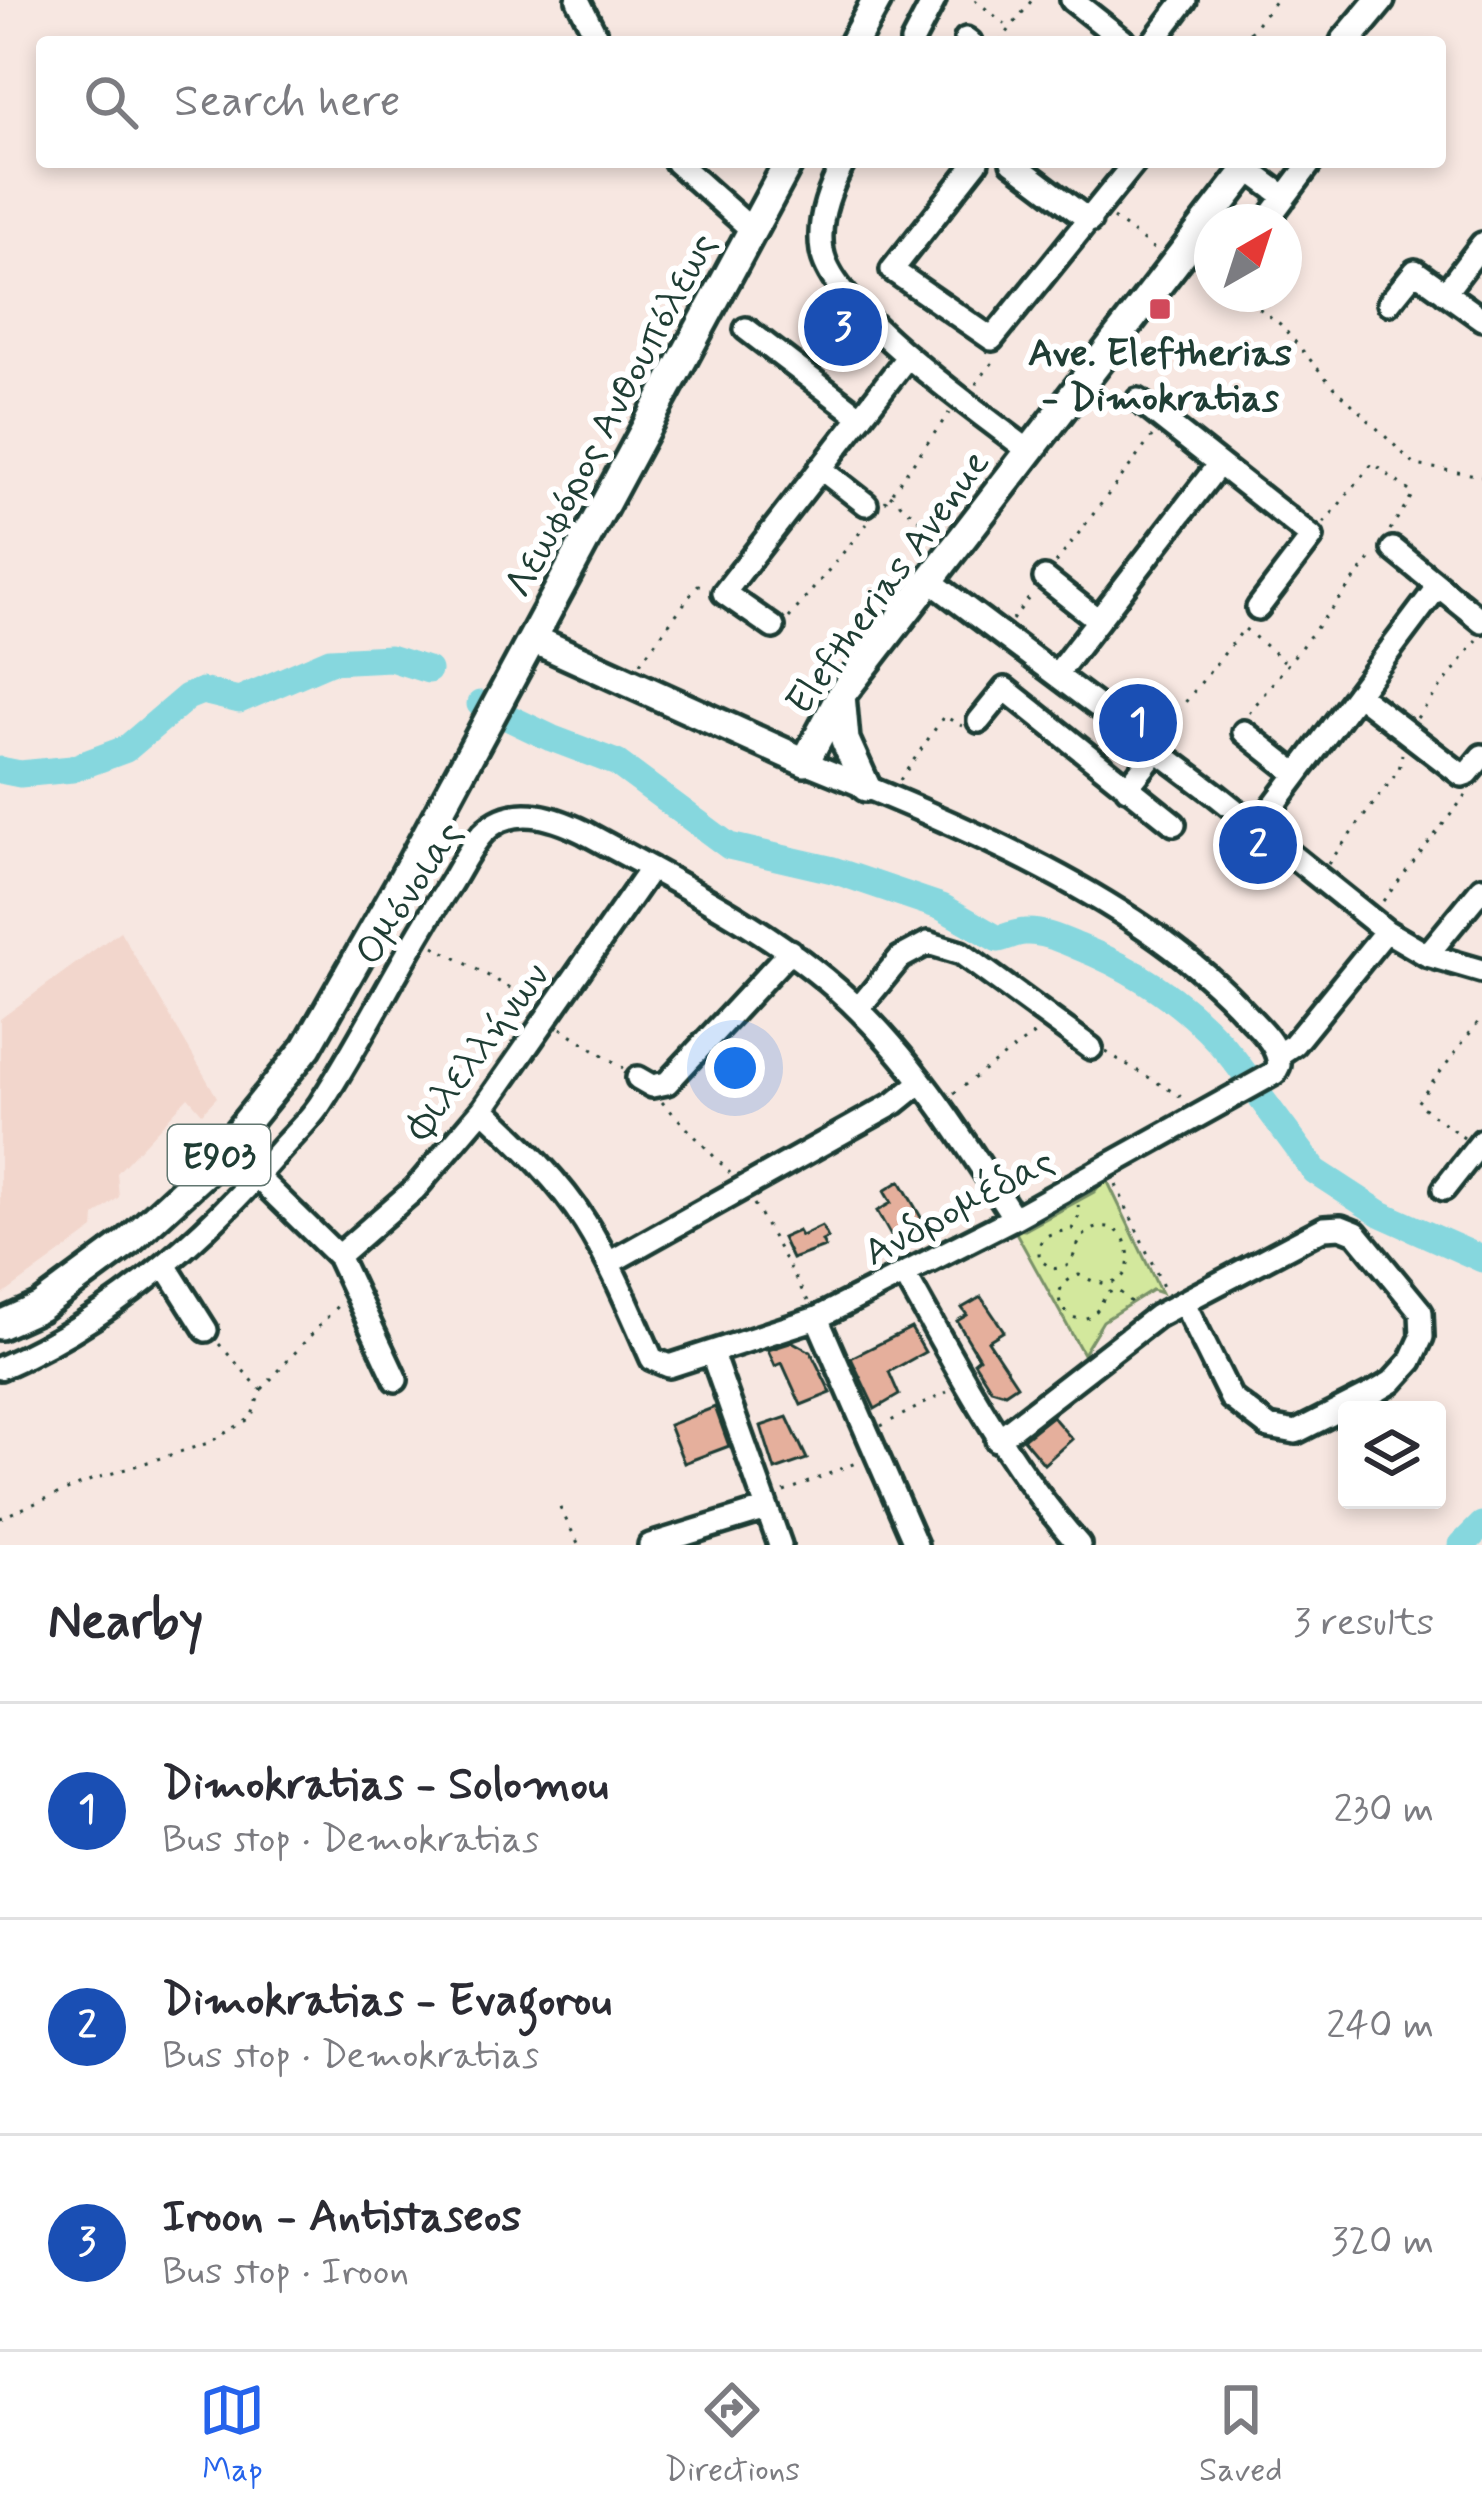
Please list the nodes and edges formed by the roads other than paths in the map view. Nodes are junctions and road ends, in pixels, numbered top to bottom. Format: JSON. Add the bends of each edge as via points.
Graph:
{"nodes":[{"id":1,"x":578,"y":0,"type":"edge"},
{"id":2,"x":877,"y":0,"type":"edge"},
{"id":3,"x":934,"y":0,"type":"edge"},
{"id":4,"x":1072,"y":0,"type":"edge"},
{"id":5,"x":1185,"y":0,"type":"edge"},
{"id":6,"x":1380,"y":0,"type":"edge"},
{"id":7,"x":596,"y":36,"type":"edge"},
{"id":8,"x":857,"y":36,"type":"edge"},
{"id":9,"x":915,"y":36,"type":"edge"},
{"id":10,"x":1117,"y":36,"type":"edge"},
{"id":11,"x":1158,"y":36,"type":"edge"},
{"id":12,"x":1351,"y":36,"type":"edge"},
{"id":13,"x":683,"y":168,"type":"edge"},
{"id":14,"x":786,"y":168,"type":"edge"},
{"id":15,"x":842,"y":168,"type":"edge"},
{"id":16,"x":972,"y":168,"type":"edge"},
{"id":17,"x":1022,"y":168,"type":"edge"},
{"id":18,"x":1127,"y":168,"type":"edge"},
{"id":19,"x":1248,"y":168,"type":"edge"},
{"id":20,"x":1252,"y":168,"type":"edge"},
{"id":21,"x":1307,"y":168,"type":"edge"},
{"id":22,"x":1285,"y":197,"type":"junction"},
{"id":23,"x":1280,"y":204,"type":"edge"},
{"id":24,"x":1095,"y":214,"type":"junction"},
{"id":25,"x":752,"y":230,"type":"junction"},
{"id":26,"x":1482,"y":244,"type":"edge"},
{"id":27,"x":1445,"y":293,"type":"junction"},
{"id":28,"x":1389,"y":304,"type":"dead end"},
{"id":29,"x":1480,"y":312,"type":"edge"},
{"id":30,"x":746,"y":329,"type":"dead end"},
{"id":31,"x":908,"y":356,"type":"junction"},
{"id":32,"x":1138,"y":400,"type":"road end"},
{"id":33,"x":861,"y":416,"type":"junction"},
{"id":34,"x":1029,"y":451,"type":"junction"},
{"id":35,"x":1219,"y":464,"type":"junction"},
{"id":36,"x":820,"y":468,"type":"junction"},
{"id":37,"x":866,"y":504,"type":"road end"},
{"id":38,"x":1391,"y":541,"type":"road end"},
{"id":39,"x":1045,"y":578,"type":"road end"},
{"id":40,"x":929,"y":580,"type":"junction"},
{"id":41,"x":1438,"y":586,"type":"junction"},
{"id":42,"x":1258,"y":608,"type":"road end"},
{"id":43,"x":1098,"y":620,"type":"junction"},
{"id":44,"x":1482,"y":621,"type":"edge"},
{"id":45,"x":773,"y":627,"type":"dead end"},
{"id":46,"x":533,"y":639,"type":"junction"},
{"id":47,"x":1056,"y":675,"type":"junction"},
{"id":48,"x":1357,"y":694,"type":"junction"},
{"id":49,"x":841,"y":695,"type":"junction"},
{"id":50,"x":980,"y":721,"type":"road end"},
{"id":51,"x":1244,"y":732,"type":"road end"},
{"id":52,"x":1153,"y":749,"type":"junction"},
{"id":53,"x":1482,"y":756,"type":"edge"},
{"id":54,"x":805,"y":762,"type":"junction"},
{"id":55,"x":1297,"y":774,"type":"junction"},
{"id":56,"x":1127,"y":788,"type":"junction"},
{"id":57,"x":878,"y":792,"type":"junction"},
{"id":58,"x":1174,"y":824,"type":"dead end"},
{"id":59,"x":1256,"y":829,"type":"junction"},
{"id":60,"x":651,"y":868,"type":"junction"},
{"id":61,"x":1482,"y":888,"type":"edge"},
{"id":62,"x":1378,"y":925,"type":"junction"},
{"id":63,"x":790,"y":951,"type":"junction"},
{"id":64,"x":1427,"y":955,"type":"junction"},
{"id":65,"x":1482,"y":971,"type":"edge"},
{"id":66,"x":858,"y":1009,"type":"junction"},
{"id":67,"x":1091,"y":1048,"type":"road end"},
{"id":68,"x":1279,"y":1060,"type":"junction"},
{"id":69,"x":638,"y":1078,"type":"road end"},
{"id":70,"x":921,"y":1082,"type":"junction"},
{"id":71,"x":483,"y":1108,"type":"junction"},
{"id":72,"x":1479,"y":1144,"type":"edge"},
{"id":73,"x":257,"y":1177,"type":"junction"},
{"id":74,"x":1444,"y":1189,"type":"dead end"},
{"id":75,"x":1014,"y":1218,"type":"junction"},
{"id":76,"x":338,"y":1256,"type":"junction"},
{"id":77,"x":609,"y":1264,"type":"junction"},
{"id":78,"x":164,"y":1265,"type":"junction"},
{"id":79,"x":905,"y":1275,"type":"junction"},
{"id":80,"x":1179,"y":1305,"type":"junction"},
{"id":81,"x":817,"y":1318,"type":"junction"},
{"id":82,"x":0,"y":1325,"type":"edge"},
{"id":83,"x":206,"y":1330,"type":"road end"},
{"id":84,"x":712,"y":1354,"type":"junction"},
{"id":85,"x":0,"y":1368,"type":"edge"},
{"id":86,"x":395,"y":1380,"type":"dead end"},
{"id":87,"x":997,"y":1440,"type":"junction"},
{"id":88,"x":765,"y":1504,"type":"junction"},
{"id":89,"x":650,"y":1545,"type":"edge"},
{"id":90,"x":780,"y":1545,"type":"edge"},
{"id":91,"x":916,"y":1545,"type":"edge"},
{"id":92,"x":1079,"y":1545,"type":"edge"}],
"edges":[{"from":1,"to":7,"type":"street"},
{"from":2,"to":8,"type":"main road"},
{"from":3,"to":9,"type":"street"},
{"from":4,"to":10,"type":"street"},
{"from":5,"to":11,"type":"street"},
{"from":6,"to":12,"type":"main road"},
{"from":13,"to":25,"type":"street"},
{"from":14,"to":25,"type":"main road","name":"Λεωφόρος Ανθουπόλεως","number":"E903"},
{"from":15,"to":31,"type":"street","via":[[823,213],[821,254],[839,289]]},
{"from":16,"to":24,"type":"street","via":[[892,270],[992,340]]},
{"from":17,"to":24,"type":"street"},
{"from":18,"to":24,"type":"street"},
{"from":19,"to":34,"type":"main road","name":"Eleftherias Avenue"},
{"from":20,"to":22,"type":"street"},
{"from":21,"to":22,"type":"street"},
{"from":22,"to":23,"type":"street"},
{"from":25,"to":46,"type":"main road","name":"Λεωφόρος Ανθουπόλεως","number":"E903"},
{"from":26,"to":27,"type":"street"},
{"from":27,"to":28,"type":"street","via":[[1415,271]]},
{"from":27,"to":29,"type":"street"},
{"from":30,"to":33,"type":"street"},
{"from":31,"to":33,"type":"street"},
{"from":31,"to":34,"type":"street"},
{"from":32,"to":35,"type":"street"},
{"from":33,"to":36,"type":"street"},
{"from":34,"to":40,"type":"main road","name":"Eleftherias Avenue"},
{"from":35,"to":42,"type":"street","via":[[1312,537]]},
{"from":35,"to":43,"type":"street"},
{"from":36,"to":37,"type":"street"},
{"from":36,"to":45,"type":"street","via":[[724,593]]},
{"from":38,"to":41,"type":"street"},
{"from":39,"to":43,"type":"street"},
{"from":40,"to":47,"type":"street"},
{"from":40,"to":49,"type":"main road","name":"Eleftherias Avenue"},
{"from":41,"to":44,"type":"street"},
{"from":41,"to":48,"type":"street"},
{"from":43,"to":47,"type":"street"},
{"from":46,"to":54,"type":"main road"},
{"from":46,"to":82,"type":"main road","number":"E903","via":[[308,1047],[208,1168],[127,1243],[40,1307]]},
{"from":47,"to":52,"type":"street"},
{"from":48,"to":53,"type":"street","via":[[1462,775]]},
{"from":48,"to":55,"type":"street"},
{"from":49,"to":54,"type":"main road","name":"Eleftherias Avenue"},
{"from":49,"to":57,"type":"main road","via":[[844,740]]},
{"from":50,"to":56,"type":"street","via":[[1005,689]]},
{"from":51,"to":55,"type":"street"},
{"from":52,"to":56,"type":"street"},
{"from":52,"to":59,"type":"street"},
{"from":54,"to":57,"type":"street"},
{"from":55,"to":59,"type":"street"},
{"from":56,"to":58,"type":"street"},
{"from":57,"to":68,"type":"street","via":[[1053,874],[1166,940],[1234,1000]]},
{"from":59,"to":62,"type":"street"},
{"from":60,"to":63,"type":"street","name":"Ομόνοιας"},
{"from":60,"to":71,"type":"street","name":"Φιλελλήνων"},
{"from":60,"to":73,"type":"street","name":"Ομόνοιας","via":[[554,818],[512,814],[483,833],[320,1104]]},
{"from":61,"to":64,"type":"street"},
{"from":62,"to":64,"type":"street"},
{"from":62,"to":68,"type":"street","name":"Ανδρομέδας"},
{"from":63,"to":66,"type":"street","name":"Ομόνοιας"},
{"from":63,"to":69,"type":"street","via":[[667,1083]]},
{"from":64,"to":65,"type":"street"},
{"from":66,"to":67,"type":"street","via":[[900,958],[928,943],[961,953]]},
{"from":66,"to":70,"type":"street","name":"Ομόνοιας"},
{"from":68,"to":75,"type":"street","name":"Ανδρομέδας","via":[[1270,1079]]},
{"from":70,"to":75,"type":"street","name":"Ομόνοιας"},
{"from":70,"to":77,"type":"street"},
{"from":71,"to":76,"type":"street","name":"Φιλελλήνων","via":[[415,1189]]},
{"from":71,"to":77,"type":"street","via":[[582,1217]]},
{"from":72,"to":74,"type":"street"},
{"from":73,"to":76,"type":"street"},
{"from":73,"to":78,"type":"street","name":"Ομόνοιας"},
{"from":75,"to":79,"type":"street","name":"Ανδρομέδας"},
{"from":76,"to":86,"type":"street"},
{"from":77,"to":84,"type":"street","name":"Ανδρομέδας","via":[[652,1359],[669,1366]]},
{"from":78,"to":83,"type":"street"},
{"from":78,"to":85,"type":"street","name":"Ομόνοιας","via":[[97,1315]]},
{"from":79,"to":81,"type":"street","name":"Ανδρομέδας"},
{"from":79,"to":87,"type":"street"},
{"from":80,"to":80,"type":"street","via":[[1324,1228],[1341,1227],[1356,1233],[1410,1297],[1421,1312],[1422,1337],[1391,1382],[1296,1432],[1269,1426],[1232,1397]]},
{"from":80,"to":87,"type":"street"},
{"from":81,"to":84,"type":"street","name":"Ανδρομέδας"},
{"from":81,"to":91,"type":"street"},
{"from":84,"to":88,"type":"street"},
{"from":87,"to":92,"type":"street"},
{"from":88,"to":89,"type":"street"},
{"from":88,"to":90,"type":"street"}]}
